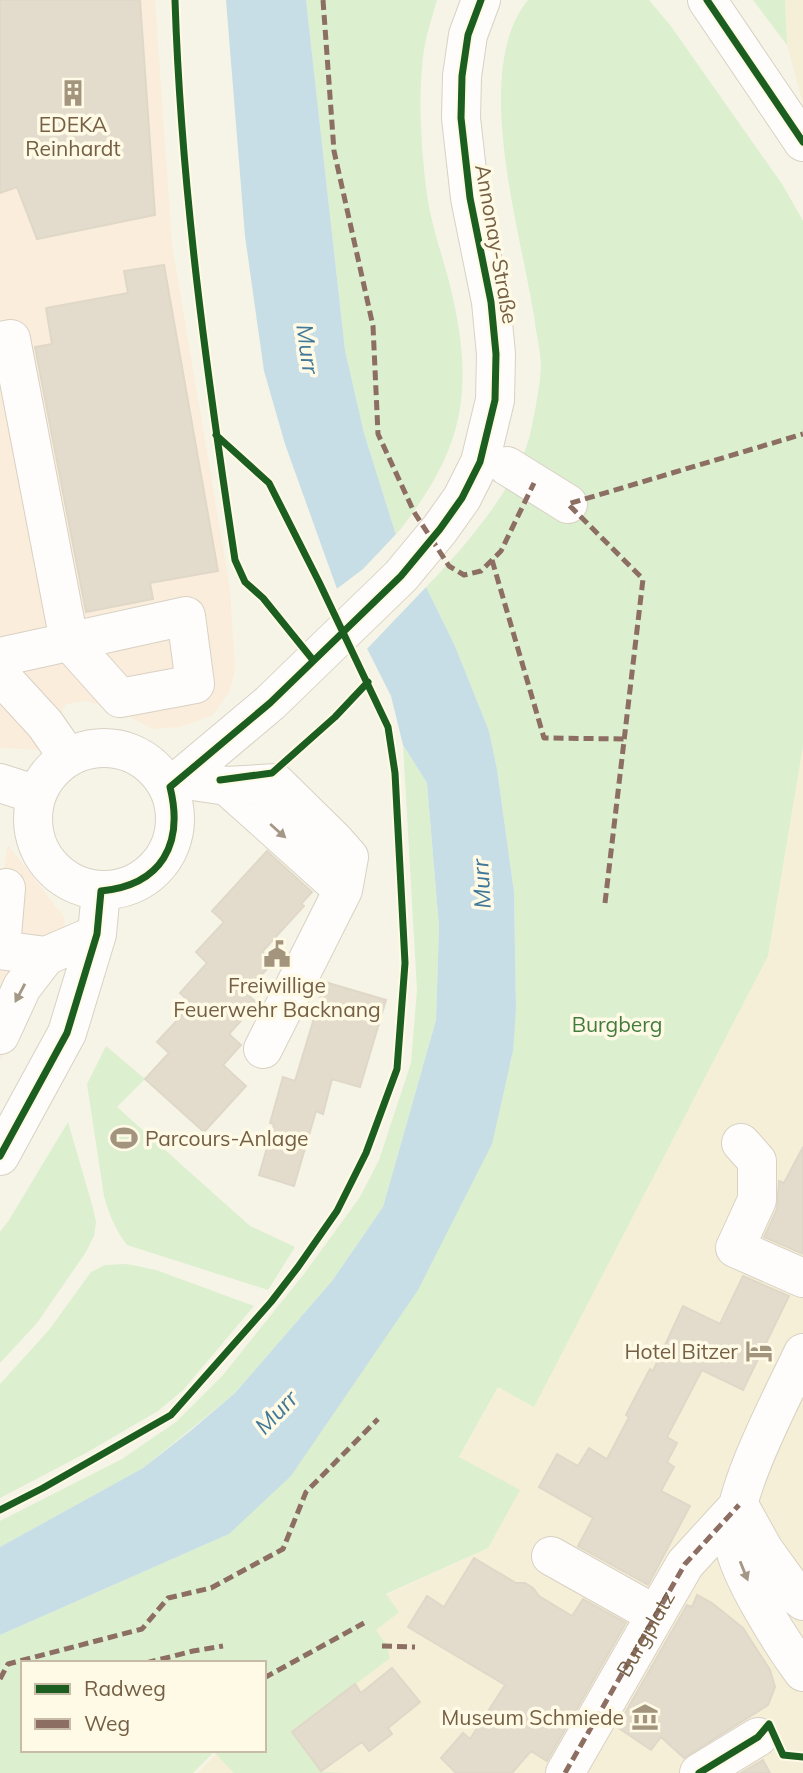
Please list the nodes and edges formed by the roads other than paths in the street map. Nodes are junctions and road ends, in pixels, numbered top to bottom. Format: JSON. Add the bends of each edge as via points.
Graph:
{"nodes":[{"id":1,"x":481,"y":0,"type":"edge"},
{"id":2,"x":707,"y":0,"type":"edge"},
{"id":3,"x":803,"y":142,"type":"edge"},
{"id":4,"x":0,"y":341,"type":"edge"},
{"id":5,"x":507,"y":466,"type":"dead end"},
{"id":6,"x":568,"y":504,"type":"dead end"},
{"id":7,"x":0,"y":657,"type":"edge"},
{"id":8,"x":0,"y":674,"type":"edge"},
{"id":9,"x":68,"y":757,"type":"junction"},
{"id":10,"x":174,"y":783,"type":"junction"},
{"id":11,"x":17,"y":789,"type":"edge"},
{"id":12,"x":6,"y":888,"type":"dead end"},
{"id":13,"x":101,"y":891,"type":"junction"},
{"id":14,"x":97,"y":934,"type":"junction"},
{"id":15,"x":1,"y":949,"type":"edge"},
{"id":16,"x":46,"y":956,"type":"junction"},
{"id":17,"x":0,"y":1035,"type":"edge"},
{"id":18,"x":263,"y":1049,"type":"dead end"},
{"id":19,"x":741,"y":1143,"type":"dead end"},
{"id":20,"x":0,"y":1156,"type":"edge"},
{"id":21,"x":803,"y":1278,"type":"edge"},
{"id":22,"x":803,"y":1353,"type":"edge"},
{"id":23,"x":740,"y":1505,"type":"junction"},
{"id":24,"x":551,"y":1556,"type":"dead end"},
{"id":25,"x":801,"y":1602,"type":"edge"},
{"id":26,"x":656,"y":1615,"type":"junction"},
{"id":27,"x":800,"y":1668,"type":"edge"},
{"id":28,"x":758,"y":1737,"type":"dead end"},
{"id":29,"x":565,"y":1773,"type":"edge"},
{"id":30,"x":699,"y":1773,"type":"edge"}],
"edges":[{"from":1,"to":10,"type":"street","name":"Annonay-Straße","via":[[468,34],[461,118],[496,354],[495,400],[480,462],[440,529],[394,583],[270,703]]},
{"from":2,"to":3,"type":"street"},
{"from":4,"to":7,"type":"street","via":[[11,339],[69,642]]},
{"from":5,"to":6,"type":"street"},
{"from":8,"to":9,"type":"street"},
{"from":9,"to":10,"type":"street","via":[[97,748],[126,751]]},
{"from":9,"to":11,"type":"street"},
{"from":10,"to":13,"type":"street","via":[[175,825],[170,847],[158,867],[140,881]]},
{"from":10,"to":18,"type":"street","via":[[227,786],[346,873]]},
{"from":11,"to":13,"type":"street","via":[[45,859],[78,886]]},
{"from":12,"to":15,"type":"street"},
{"from":13,"to":14,"type":"street"},
{"from":14,"to":16,"type":"street"},
{"from":14,"to":20,"type":"street","via":[[67,1033]]},
{"from":15,"to":16,"type":"street"},
{"from":16,"to":17,"type":"street","one_way":true,"via":[[22,988]]},
{"from":19,"to":21,"type":"street","via":[[757,1161],[757,1199],[735,1248]]},
{"from":22,"to":23,"type":"street","via":[[750,1469]]},
{"from":23,"to":25,"type":"street","via":[[764,1550]]},
{"from":23,"to":26,"type":"street","name":"Burgplatz","via":[[685,1564]]},
{"from":23,"to":27,"type":"street","one_way":true,"via":[[734,1527],[740,1564]]},
{"from":24,"to":26,"type":"street"},
{"from":26,"to":29,"type":"street","name":"Burgplatz"},
{"from":28,"to":30,"type":"street"}]}
